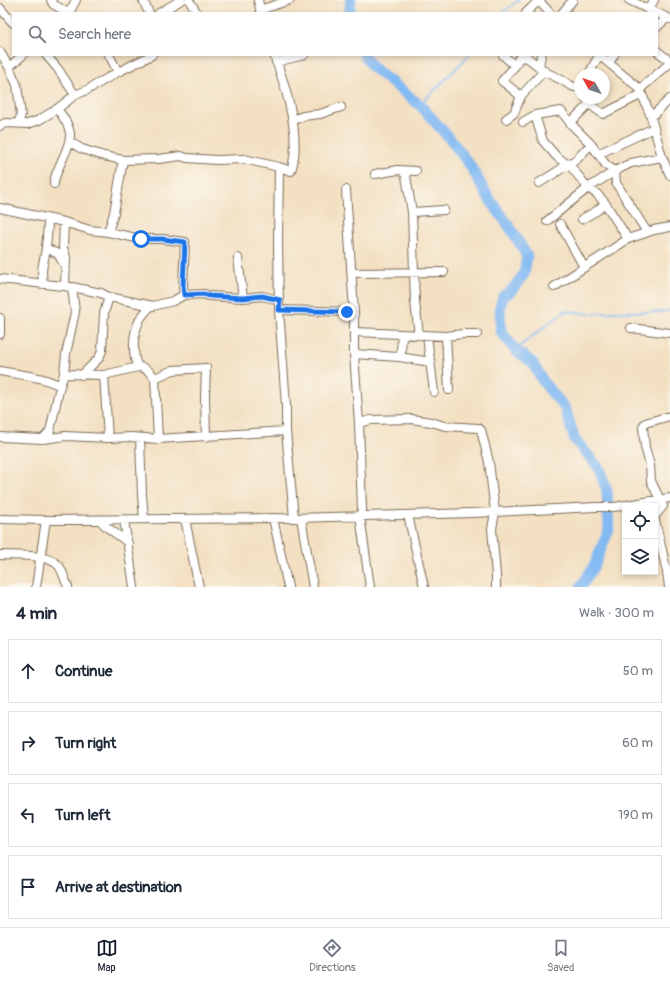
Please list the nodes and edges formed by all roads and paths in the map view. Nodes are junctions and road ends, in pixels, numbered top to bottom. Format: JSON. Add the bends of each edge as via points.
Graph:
{"nodes":[{"id":1,"x":51,"y":0,"type":"edge"},
{"id":2,"x":76,"y":0,"type":"edge"},
{"id":3,"x":143,"y":0,"type":"edge"},
{"id":4,"x":181,"y":0,"type":"edge"},
{"id":5,"x":189,"y":0,"type":"edge"},
{"id":6,"x":258,"y":0,"type":"edge"},
{"id":7,"x":290,"y":0,"type":"edge"},
{"id":8,"x":572,"y":0,"type":"edge"},
{"id":9,"x":629,"y":0,"type":"edge"},
{"id":10,"x":654,"y":0,"type":"edge"},
{"id":11,"x":538,"y":1,"type":"edge"},
{"id":12,"x":0,"y":8,"type":"edge"},
{"id":13,"x":67,"y":12,"type":"edge"},
{"id":14,"x":70,"y":12,"type":"edge"},
{"id":15,"x":149,"y":12,"type":"edge"},
{"id":16,"x":160,"y":12,"type":"edge"},
{"id":17,"x":196,"y":12,"type":"edge"},
{"id":18,"x":260,"y":12,"type":"edge"},
{"id":19,"x":527,"y":12,"type":"edge"},
{"id":20,"x":549,"y":12,"type":"edge"},
{"id":21,"x":563,"y":12,"type":"edge"},
{"id":22,"x":654,"y":12,"type":"edge"},
{"id":23,"x":658,"y":14,"type":"edge"},
{"id":24,"x":669,"y":18,"type":"edge"},
{"id":25,"x":12,"y":22,"type":"edge"},
{"id":26,"x":658,"y":26,"type":"edge"},
{"id":27,"x":0,"y":52,"type":"edge"},
{"id":28,"x":658,"y":52,"type":"edge"},
{"id":29,"x":22,"y":56,"type":"edge"},
{"id":30,"x":47,"y":56,"type":"edge"},
{"id":31,"x":110,"y":56,"type":"edge"},
{"id":32,"x":150,"y":56,"type":"edge"},
{"id":33,"x":294,"y":56,"type":"edge"},
{"id":34,"x":504,"y":56,"type":"edge"},
{"id":35,"x":526,"y":56,"type":"edge"},
{"id":36,"x":541,"y":56,"type":"edge"},
{"id":37,"x":598,"y":56,"type":"edge"},
{"id":38,"x":600,"y":56,"type":"edge"},
{"id":39,"x":613,"y":56,"type":"edge"},
{"id":40,"x":275,"y":58,"type":"edge"},
{"id":41,"x":670,"y":62,"type":"edge"},
{"id":42,"x":609,"y":63,"type":"junction"},
{"id":43,"x":515,"y":66,"type":"junction"},
{"id":44,"x":9,"y":67,"type":"junction"},
{"id":45,"x":592,"y":68,"type":"edge"},
{"id":46,"x":542,"y":71,"type":"junction"},
{"id":47,"x":118,"y":72,"type":"junction"},
{"id":48,"x":574,"y":87,"type":"edge"},
{"id":49,"x":641,"y":92,"type":"junction"},
{"id":50,"x":75,"y":95,"type":"junction"},
{"id":51,"x":521,"y":96,"type":"junction"},
{"id":52,"x":670,"y":99,"type":"edge"},
{"id":53,"x":586,"y":104,"type":"edge"},
{"id":54,"x":591,"y":104,"type":"edge"},
{"id":55,"x":341,"y":107,"type":"dead end"},
{"id":56,"x":57,"y":109,"type":"junction"},
{"id":57,"x":535,"y":115,"type":"junction"},
{"id":58,"x":651,"y":117,"type":"junction"},
{"id":59,"x":506,"y":119,"type":"dead end"},
{"id":60,"x":293,"y":120,"type":"junction"},
{"id":61,"x":523,"y":122,"type":"dead end"},
{"id":62,"x":17,"y":123,"type":"junction"},
{"id":63,"x":2,"y":124,"type":"edge"},
{"id":64,"x":570,"y":124,"type":"junction"},
{"id":65,"x":654,"y":128,"type":"junction"},
{"id":66,"x":70,"y":142,"type":"junction"},
{"id":67,"x":591,"y":144,"type":"junction"},
{"id":68,"x":598,"y":154,"type":"junction"},
{"id":69,"x":662,"y":157,"type":"junction"},
{"id":70,"x":123,"y":160,"type":"junction"},
{"id":71,"x":567,"y":164,"type":"junction"},
{"id":72,"x":279,"y":167,"type":"junction"},
{"id":73,"x":403,"y":171,"type":"junction"},
{"id":74,"x":416,"y":171,"type":"dead end"},
{"id":75,"x":615,"y":171,"type":"junction"},
{"id":76,"x":376,"y":174,"type":"dead end"},
{"id":77,"x":670,"y":175,"type":"edge"},
{"id":78,"x":539,"y":183,"type":"dead end"},
{"id":79,"x":54,"y":184,"type":"dead end"},
{"id":80,"x":588,"y":188,"type":"junction"},
{"id":81,"x":346,"y":190,"type":"dead end"},
{"id":82,"x":605,"y":204,"type":"junction"},
{"id":83,"x":0,"y":208,"type":"edge"},
{"id":84,"x":444,"y":210,"type":"dead end"},
{"id":85,"x":412,"y":212,"type":"junction"},
{"id":86,"x":48,"y":219,"type":"junction"},
{"id":87,"x":582,"y":219,"type":"dead end"},
{"id":88,"x":547,"y":221,"type":"dead end"},
{"id":89,"x":64,"y":222,"type":"junction"},
{"id":90,"x":560,"y":224,"type":"dead end"},
{"id":91,"x":670,"y":226,"type":"edge"},
{"id":92,"x":108,"y":232,"type":"junction"},
{"id":93,"x":647,"y":232,"type":"junction"},
{"id":94,"x":628,"y":239,"type":"junction"},
{"id":95,"x":46,"y":248,"type":"junction"},
{"id":96,"x":238,"y":258,"type":"dead end"},
{"id":97,"x":66,"y":266,"type":"junction"},
{"id":98,"x":584,"y":267,"type":"junction"},
{"id":99,"x":415,"y":272,"type":"junction"},
{"id":100,"x":444,"y":272,"type":"dead end"},
{"id":101,"x":352,"y":273,"type":"junction"},
{"id":102,"x":0,"y":279,"type":"edge"},
{"id":103,"x":44,"y":284,"type":"junction"},
{"id":104,"x":69,"y":287,"type":"junction"},
{"id":105,"x":554,"y":287,"type":"dead end"},
{"id":106,"x":184,"y":295,"type":"junction"},
{"id":107,"x":109,"y":296,"type":"junction"},
{"id":108,"x":243,"y":298,"type":"junction"},
{"id":109,"x":280,"y":300,"type":"junction"},
{"id":110,"x":151,"y":306,"type":"junction"},
{"id":111,"x":279,"y":310,"type":"junction"},
{"id":112,"x":354,"y":312,"type":"junction"},
{"id":113,"x":0,"y":318,"type":"edge"},
{"id":114,"x":631,"y":328,"type":"dead end"},
{"id":115,"x":355,"y":332,"type":"junction"},
{"id":116,"x":670,"y":333,"type":"edge"},
{"id":117,"x":0,"y":334,"type":"edge"},
{"id":118,"x":477,"y":334,"type":"dead end"},
{"id":119,"x":402,"y":335,"type":"junction"},
{"id":120,"x":423,"y":335,"type":"junction"},
{"id":121,"x":446,"y":336,"type":"junction"},
{"id":122,"x":354,"y":354,"type":"junction"},
{"id":123,"x":399,"y":357,"type":"junction"},
{"id":124,"x":431,"y":362,"type":"junction"},
{"id":125,"x":138,"y":367,"type":"junction"},
{"id":126,"x":0,"y":371,"type":"edge"},
{"id":127,"x":64,"y":374,"type":"junction"},
{"id":128,"x":82,"y":375,"type":"junction"},
{"id":129,"x":104,"y":375,"type":"junction"},
{"id":130,"x":156,"y":378,"type":"junction"},
{"id":131,"x":60,"y":386,"type":"junction"},
{"id":132,"x":449,"y":390,"type":"dead end"},
{"id":133,"x":434,"y":392,"type":"dead end"},
{"id":134,"x":670,"y":416,"type":"edge"},
{"id":135,"x":359,"y":423,"type":"junction"},
{"id":136,"x":286,"y":431,"type":"junction"},
{"id":137,"x":0,"y":437,"type":"edge"},
{"id":138,"x":206,"y":437,"type":"junction"},
{"id":139,"x":108,"y":438,"type":"junction"},
{"id":140,"x":140,"y":438,"type":"junction"},
{"id":141,"x":43,"y":439,"type":"junction"},
{"id":142,"x":158,"y":439,"type":"junction"},
{"id":143,"x":670,"y":498,"type":"edge"},
{"id":144,"x":661,"y":500,"type":"junction"},
{"id":145,"x":495,"y":512,"type":"junction"},
{"id":146,"x":658,"y":513,"type":"edge"},
{"id":147,"x":408,"y":515,"type":"junction"},
{"id":148,"x":360,"y":516,"type":"junction"},
{"id":149,"x":273,"y":518,"type":"junction"},
{"id":150,"x":298,"y":518,"type":"junction"},
{"id":151,"x":0,"y":519,"type":"edge"},
{"id":152,"x":144,"y":519,"type":"junction"},
{"id":153,"x":185,"y":519,"type":"junction"},
{"id":154,"x":46,"y":520,"type":"junction"},
{"id":155,"x":100,"y":520,"type":"junction"},
{"id":156,"x":124,"y":520,"type":"junction"},
{"id":157,"x":658,"y":533,"type":"edge"},
{"id":158,"x":128,"y":544,"type":"junction"},
{"id":159,"x":0,"y":555,"type":"edge"},
{"id":160,"x":40,"y":557,"type":"junction"},
{"id":161,"x":36,"y":587,"type":"edge"},
{"id":162,"x":68,"y":587,"type":"edge"},
{"id":163,"x":134,"y":587,"type":"edge"},
{"id":164,"x":199,"y":587,"type":"edge"},
{"id":165,"x":288,"y":587,"type":"edge"},
{"id":166,"x":313,"y":587,"type":"edge"},
{"id":167,"x":370,"y":587,"type":"edge"},
{"id":168,"x":424,"y":587,"type":"edge"},
{"id":169,"x":496,"y":587,"type":"edge"},
{"id":170,"x":669,"y":587,"type":"edge"}],
"edges":[{"from":1,"to":13,"type":"street"},
{"from":2,"to":14,"type":"street"},
{"from":3,"to":15,"type":"street"},
{"from":4,"to":16,"type":"street"},
{"from":5,"to":17,"type":"street"},
{"from":6,"to":18,"type":"street"},
{"from":7,"to":18,"type":"street"},
{"from":8,"to":21,"type":"street"},
{"from":9,"to":22,"type":"street"},
{"from":10,"to":22,"type":"street"},
{"from":11,"to":19,"type":"street"},
{"from":11,"to":20,"type":"street"},
{"from":12,"to":25,"type":"street"},
{"from":23,"to":24,"type":"street"},
{"from":24,"to":26,"type":"street"},
{"from":27,"to":44,"type":"street"},
{"from":28,"to":41,"type":"street"},
{"from":29,"to":44,"type":"street"},
{"from":30,"to":50,"type":"street"},
{"from":31,"to":47,"type":"street"},
{"from":32,"to":47,"type":"street"},
{"from":33,"to":40,"type":"street"},
{"from":34,"to":43,"type":"street"},
{"from":35,"to":43,"type":"street","via":[[520,57]]},
{"from":35,"to":46,"type":"street"},
{"from":36,"to":46,"type":"street"},
{"from":37,"to":45,"type":"street"},
{"from":38,"to":42,"type":"street"},
{"from":39,"to":42,"type":"street"},
{"from":40,"to":60,"type":"street"},
{"from":41,"to":49,"type":"street"},
{"from":42,"to":49,"type":"street"},
{"from":43,"to":51,"type":"street","via":[[502,81]]},
{"from":44,"to":62,"type":"street","via":[[16,85],[21,115]]},
{"from":46,"to":48,"type":"street"},
{"from":46,"to":51,"type":"street"},
{"from":47,"to":50,"type":"street"},
{"from":49,"to":54,"type":"street","via":[[603,114]]},
{"from":49,"to":58,"type":"street"},
{"from":50,"to":56,"type":"street"},
{"from":51,"to":59,"type":"street","via":[[514,113]]},
{"from":52,"to":58,"type":"street"},
{"from":53,"to":64,"type":"street"},
{"from":55,"to":60,"type":"street"},
{"from":56,"to":62,"type":"street","via":[[28,124]]},
{"from":56,"to":66,"type":"street","via":[[66,120],[71,134]]},
{"from":57,"to":61,"type":"street"},
{"from":57,"to":64,"type":"street","via":[[561,111]]},
{"from":57,"to":71,"type":"street","via":[[543,141]]},
{"from":58,"to":65,"type":"street"},
{"from":60,"to":72,"type":"street","via":[[295,161],[291,171]]},
{"from":62,"to":63,"type":"street"},
{"from":64,"to":67,"type":"street"},
{"from":65,"to":68,"type":"street"},
{"from":65,"to":69,"type":"street"},
{"from":66,"to":70,"type":"street","via":[[82,149]]},
{"from":66,"to":79,"type":"street"},
{"from":67,"to":68,"type":"street"},
{"from":67,"to":71,"type":"street"},
{"from":68,"to":75,"type":"street","via":[[606,165]]},
{"from":69,"to":75,"type":"street","via":[[631,163]]},
{"from":69,"to":77,"type":"street"},
{"from":70,"to":72,"type":"street","via":[[181,156],[216,160],[244,159]]},
{"from":70,"to":92,"type":"street"},
{"from":71,"to":78,"type":"street"},
{"from":71,"to":80,"type":"street"},
{"from":72,"to":109,"type":"street"},
{"from":73,"to":74,"type":"street"},
{"from":73,"to":76,"type":"street"},
{"from":73,"to":85,"type":"street"},
{"from":75,"to":80,"type":"street"},
{"from":75,"to":93,"type":"street","via":[[616,183]]},
{"from":80,"to":82,"type":"street"},
{"from":80,"to":88,"type":"street"},
{"from":81,"to":101,"type":"street"},
{"from":82,"to":87,"type":"street"},
{"from":82,"to":94,"type":"street"},
{"from":83,"to":86,"type":"street"},
{"from":84,"to":85,"type":"street"},
{"from":85,"to":99,"type":"street"},
{"from":86,"to":89,"type":"street"},
{"from":86,"to":95,"type":"street"},
{"from":89,"to":92,"type":"street","via":[[90,230]]},
{"from":89,"to":97,"type":"street","via":[[63,248]]},
{"from":90,"to":98,"type":"street"},
{"from":91,"to":93,"type":"street"},
{"from":92,"to":106,"type":"street","via":[[141,239],[185,242]]},
{"from":93,"to":94,"type":"street"},
{"from":94,"to":98,"type":"street"},
{"from":95,"to":97,"type":"street","via":[[58,254]]},
{"from":95,"to":103,"type":"street","via":[[41,270]]},
{"from":96,"to":108,"type":"street"},
{"from":97,"to":104,"type":"street"},
{"from":98,"to":105,"type":"street"},
{"from":99,"to":100,"type":"street"},
{"from":99,"to":101,"type":"street"},
{"from":99,"to":120,"type":"street","via":[[415,302]]},
{"from":101,"to":112,"type":"street"},
{"from":102,"to":103,"type":"street"},
{"from":103,"to":104,"type":"street"},
{"from":104,"to":107,"type":"street"},
{"from":104,"to":127,"type":"street","via":[[75,312]]},
{"from":106,"to":108,"type":"street","via":[[204,294]]},
{"from":106,"to":110,"type":"street","via":[[173,301]]},
{"from":107,"to":110,"type":"street"},
{"from":107,"to":128,"type":"street","via":[[104,313],[102,351],[99,358]]},
{"from":108,"to":109,"type":"street","via":[[262,296]]},
{"from":109,"to":111,"type":"street"},
{"from":110,"to":125,"type":"street","via":[[138,322],[134,342]]},
{"from":111,"to":112,"type":"street"},
{"from":111,"to":136,"type":"street"},
{"from":112,"to":115,"type":"street"},
{"from":113,"to":117,"type":"street"},
{"from":114,"to":116,"type":"street"},
{"from":115,"to":119,"type":"street"},
{"from":115,"to":122,"type":"street"},
{"from":118,"to":121,"type":"street"},
{"from":119,"to":120,"type":"street"},
{"from":119,"to":123,"type":"street"},
{"from":120,"to":121,"type":"street"},
{"from":120,"to":124,"type":"street"},
{"from":121,"to":132,"type":"street"},
{"from":122,"to":123,"type":"street"},
{"from":122,"to":135,"type":"street"},
{"from":123,"to":124,"type":"street"},
{"from":124,"to":133,"type":"street"},
{"from":125,"to":129,"type":"street"},
{"from":125,"to":130,"type":"street","via":[[152,373]]},
{"from":126,"to":131,"type":"street","via":[[52,381]]},
{"from":127,"to":128,"type":"street"},
{"from":127,"to":131,"type":"street"},
{"from":128,"to":129,"type":"street"},
{"from":129,"to":139,"type":"street"},
{"from":130,"to":138,"type":"street","via":[[173,370],[206,368]]},
{"from":130,"to":142,"type":"street"},
{"from":131,"to":141,"type":"street","via":[[50,431]]},
{"from":134,"to":144,"type":"street","via":[[645,423],[643,427],[651,481]]},
{"from":135,"to":145,"type":"street","via":[[411,419],[445,426],[478,428],[481,430],[488,462]]},
{"from":135,"to":148,"type":"street","via":[[362,510]]},
{"from":136,"to":138,"type":"street"},
{"from":136,"to":150,"type":"street"},
{"from":137,"to":141,"type":"street"},
{"from":138,"to":142,"type":"street"},
{"from":139,"to":140,"type":"street"},
{"from":139,"to":141,"type":"street","via":[[65,436]]},
{"from":140,"to":142,"type":"street"},
{"from":140,"to":152,"type":"street"},
{"from":143,"to":144,"type":"street"},
{"from":144,"to":145,"type":"street","via":[[614,507]]},
{"from":144,"to":146,"type":"street","via":[[663,506]]},
{"from":145,"to":147,"type":"street"},
{"from":145,"to":169,"type":"street","via":[[492,529]]},
{"from":147,"to":148,"type":"street"},
{"from":147,"to":168,"type":"street"},
{"from":148,"to":150,"type":"street"},
{"from":148,"to":167,"type":"street"},
{"from":149,"to":150,"type":"street"},
{"from":149,"to":153,"type":"street"},
{"from":149,"to":165,"type":"street"},
{"from":150,"to":166,"type":"street"},
{"from":151,"to":154,"type":"street"},
{"from":152,"to":153,"type":"street"},
{"from":152,"to":156,"type":"street"},
{"from":153,"to":164,"type":"street"},
{"from":154,"to":155,"type":"street"},
{"from":154,"to":160,"type":"street"},
{"from":155,"to":156,"type":"street"},
{"from":155,"to":158,"type":"street"},
{"from":156,"to":158,"type":"street"},
{"from":157,"to":170,"type":"street"},
{"from":158,"to":163,"type":"street"},
{"from":159,"to":160,"type":"street"},
{"from":160,"to":161,"type":"street"},
{"from":160,"to":162,"type":"street","via":[[58,565]]}]}
